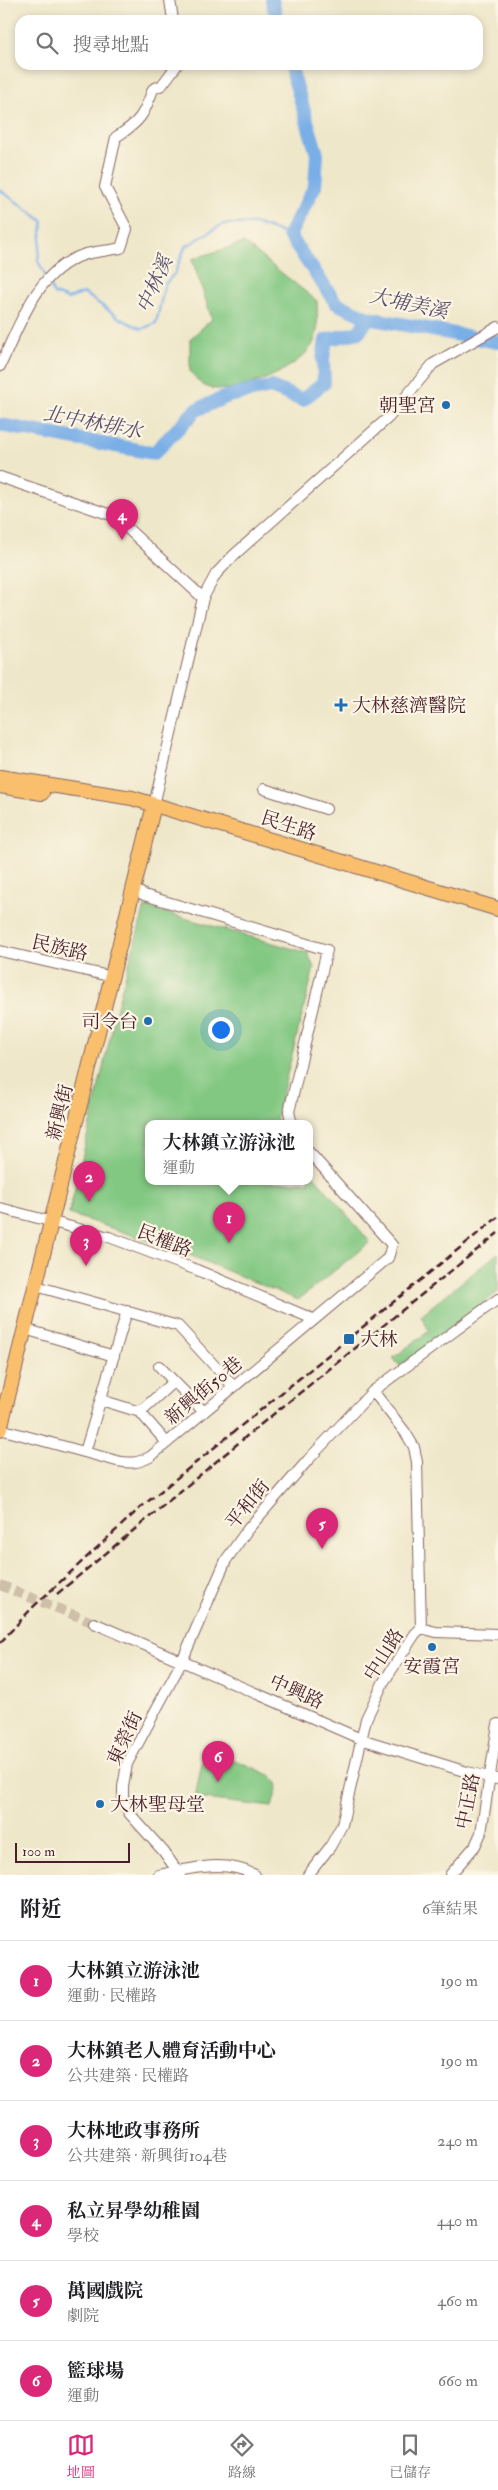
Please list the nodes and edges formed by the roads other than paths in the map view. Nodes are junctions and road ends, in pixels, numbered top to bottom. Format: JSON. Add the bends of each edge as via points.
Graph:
{"nodes":[{"id":1,"x":170,"y":0,"type":"edge"},
{"id":2,"x":172,"y":15,"type":"edge"},
{"id":3,"x":173,"y":70,"type":"edge"},
{"id":4,"x":497,"y":328,"type":"edge"},
{"id":5,"x":0,"y":366,"type":"edge"},
{"id":6,"x":0,"y":477,"type":"edge"},
{"id":7,"x":202,"y":598,"type":"junction"},
{"id":8,"x":0,"y":776,"type":"edge"},
{"id":9,"x":0,"y":786,"type":"edge"},
{"id":10,"x":264,"y":789,"type":"dead end"},
{"id":11,"x":154,"y":805,"type":"junction"},
{"id":12,"x":326,"y":809,"type":"dead end"},
{"id":13,"x":134,"y":889,"type":"junction"},
{"id":14,"x":498,"y":909,"type":"edge"},
{"id":15,"x":0,"y":951,"type":"edge"},
{"id":16,"x":113,"y":976,"type":"junction"},
{"id":17,"x":291,"y":1120,"type":"edge"},
{"id":18,"x":313,"y":1156,"type":"edge"},
{"id":19,"x":0,"y":1208,"type":"edge"},
{"id":20,"x":51,"y":1221,"type":"junction"},
{"id":21,"x":36,"y":1286,"type":"junction"},
{"id":22,"x":498,"y":1298,"type":"edge"},
{"id":23,"x":127,"y":1311,"type":"junction"},
{"id":24,"x":313,"y":1319,"type":"junction"},
{"id":25,"x":25,"y":1329,"type":"junction"},
{"id":26,"x":114,"y":1356,"type":"junction"},
{"id":27,"x":159,"y":1366,"type":"dead end"},
{"id":28,"x":174,"y":1381,"type":"junction"},
{"id":29,"x":234,"y":1387,"type":"junction"},
{"id":30,"x":372,"y":1391,"type":"junction"},
{"id":31,"x":101,"y":1400,"type":"junction"},
{"id":32,"x":140,"y":1412,"type":"junction"},
{"id":33,"x":204,"y":1412,"type":"junction"},
{"id":34,"x":0,"y":1429,"type":"edge"},
{"id":35,"x":167,"y":1442,"type":"junction"},
{"id":36,"x":85,"y":1452,"type":"junction"},
{"id":37,"x":94,"y":1623,"type":"tunnel mouth"},
{"id":38,"x":421,"y":1628,"type":"junction"},
{"id":39,"x":498,"y":1634,"type":"edge"},
{"id":40,"x":182,"y":1661,"type":"junction"},
{"id":41,"x":498,"y":1724,"type":"edge"},
{"id":42,"x":361,"y":1739,"type":"junction"},
{"id":43,"x":494,"y":1779,"type":"edge"},
{"id":44,"x":179,"y":1873,"type":"edge"},
{"id":45,"x":159,"y":1875,"type":"edge"},
{"id":46,"x":256,"y":1875,"type":"edge"},
{"id":47,"x":308,"y":1875,"type":"edge"},
{"id":48,"x":450,"y":1875,"type":"edge"}],
"edges":[{"from":1,"to":2,"type":"street"},
{"from":3,"to":5,"type":"street","via":[[162,84],[153,89],[143,116],[133,127],[116,137],[105,187],[127,229],[121,248],[82,255],[60,269],[37,291]]},
{"from":4,"to":7,"type":"street","via":[[433,364],[389,417],[234,555],[216,574]]},
{"from":6,"to":7,"type":"street","via":[[114,516]]},
{"from":7,"to":11,"type":"street"},
{"from":8,"to":11,"type":"main road","name":"民生路","via":[[132,798]]},
{"from":9,"to":11,"type":"main road","name":"民生路","via":[[130,806]]},
{"from":10,"to":12,"type":"street"},
{"from":11,"to":13,"type":"main road","name":"新興街"},
{"from":11,"to":14,"type":"main road","name":"民生路"},
{"from":13,"to":16,"type":"main road","name":"新興街"},
{"from":13,"to":17,"type":"street","via":[[327,950],[289,1112]]},
{"from":15,"to":16,"type":"street","name":"民族路"},
{"from":16,"to":20,"type":"main road","name":"新興街"},
{"from":18,"to":24,"type":"street","name":"新興街50巷","via":[[392,1245],[388,1258]]},
{"from":19,"to":20,"type":"street","name":"民權路"},
{"from":20,"to":21,"type":"main road","name":"新興街"},
{"from":20,"to":24,"type":"street","name":"民權路","via":[[109,1237]]},
{"from":21,"to":23,"type":"street"},
{"from":21,"to":25,"type":"main road","name":"新興街"},
{"from":22,"to":30,"type":"street","name":"平和街"},
{"from":23,"to":26,"type":"street"},
{"from":23,"to":29,"type":"street","via":[[178,1326]]},
{"from":24,"to":29,"type":"street","name":"新興街50巷"},
{"from":25,"to":26,"type":"street"},
{"from":25,"to":34,"type":"main road","name":"新興街"},
{"from":26,"to":31,"type":"street"},
{"from":27,"to":28,"type":"street"},
{"from":28,"to":32,"type":"street"},
{"from":28,"to":33,"type":"street"},
{"from":29,"to":33,"type":"street","name":"新興街50巷"},
{"from":30,"to":38,"type":"street","name":"中山路","via":[[414,1447]]},
{"from":30,"to":40,"type":"street","name":"平和街","via":[[248,1529],[226,1560]]},
{"from":31,"to":32,"type":"street"},
{"from":31,"to":36,"type":"street"},
{"from":32,"to":35,"type":"street"},
{"from":33,"to":35,"type":"street","name":"新興街50巷"},
{"from":34,"to":36,"type":"street","name":"新興街50巷"},
{"from":35,"to":36,"type":"street","name":"新興街50巷","via":[[150,1457],[130,1464]]},
{"from":37,"to":40,"type":"street","name":"中興路"},
{"from":38,"to":39,"type":"street","via":[[436,1632]]},
{"from":38,"to":42,"type":"street","name":"中山路","via":[[384,1683],[366,1719]]},
{"from":40,"to":42,"type":"street","name":"中興路"},
{"from":40,"to":44,"type":"street","name":"東榮街","via":[[127,1764],[122,1787],[129,1813]]},
{"from":41,"to":43,"type":"street","name":"中正路"},
{"from":42,"to":43,"type":"street","name":"中興路"},
{"from":42,"to":47,"type":"street","name":"中山路","via":[[342,1824],[330,1847]]},
{"from":43,"to":48,"type":"street","name":"中正路","via":[[481,1833],[475,1846]]},
{"from":44,"to":45,"type":"street"},
{"from":44,"to":46,"type":"street","via":[[230,1865]]}]}
